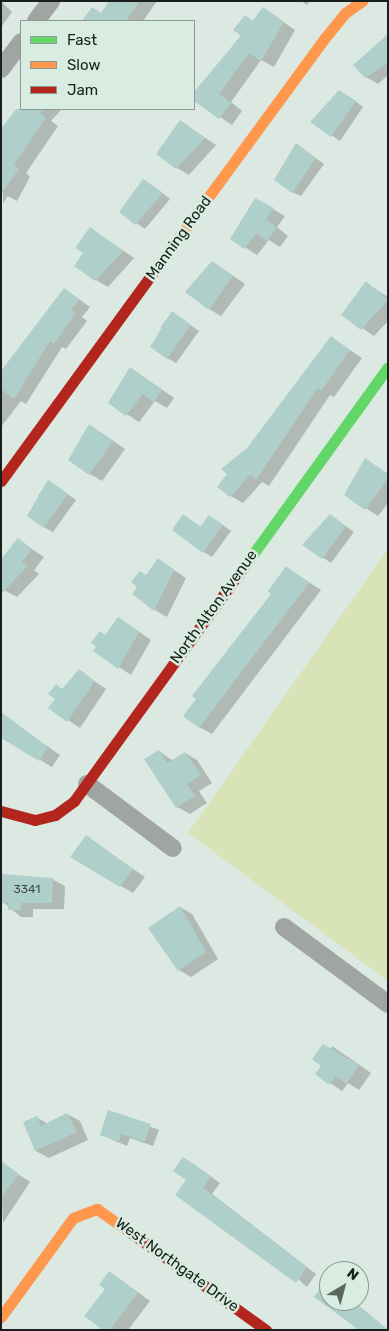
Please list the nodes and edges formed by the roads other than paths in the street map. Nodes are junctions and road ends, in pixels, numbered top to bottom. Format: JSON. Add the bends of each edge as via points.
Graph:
{"nodes":[{"id":1,"x":51,"y":1,"type":"edge"},
{"id":2,"x":362,"y":1,"type":"edge"},
{"id":3,"x":37,"y":20,"type":"edge"},
{"id":4,"x":20,"y":43,"type":"edge"},
{"id":5,"x":1,"y":69,"type":"edge"},
{"id":6,"x":388,"y":367,"type":"edge"},
{"id":7,"x":1,"y":482,"type":"edge"},
{"id":8,"x":87,"y":784,"type":"junction"},
{"id":9,"x":1,"y":811,"type":"edge"},
{"id":10,"x":173,"y":848,"type":"dead end"},
{"id":11,"x":284,"y":927,"type":"dead end"},
{"id":12,"x":388,"y":1004,"type":"edge"},
{"id":13,"x":1,"y":1317,"type":"edge"},
{"id":14,"x":266,"y":1330,"type":"edge"}],
"edges":[{"from":1,"to":3,"type":"street"},
{"from":2,"to":7,"type":"street","name":"Manning Road","via":[[345,13],[324,39]]},
{"from":4,"to":5,"type":"street"},
{"from":6,"to":8,"type":"street","name":"North Alton Avenue"},
{"from":8,"to":9,"type":"street","name":"North Alton Avenue","via":[[55,815],[23,819]]},
{"from":8,"to":10,"type":"street"},
{"from":11,"to":12,"type":"street"},
{"from":13,"to":14,"type":"street","name":"West Northgate Drive","via":[[71,1220],[84,1211],[104,1212]]}]}
